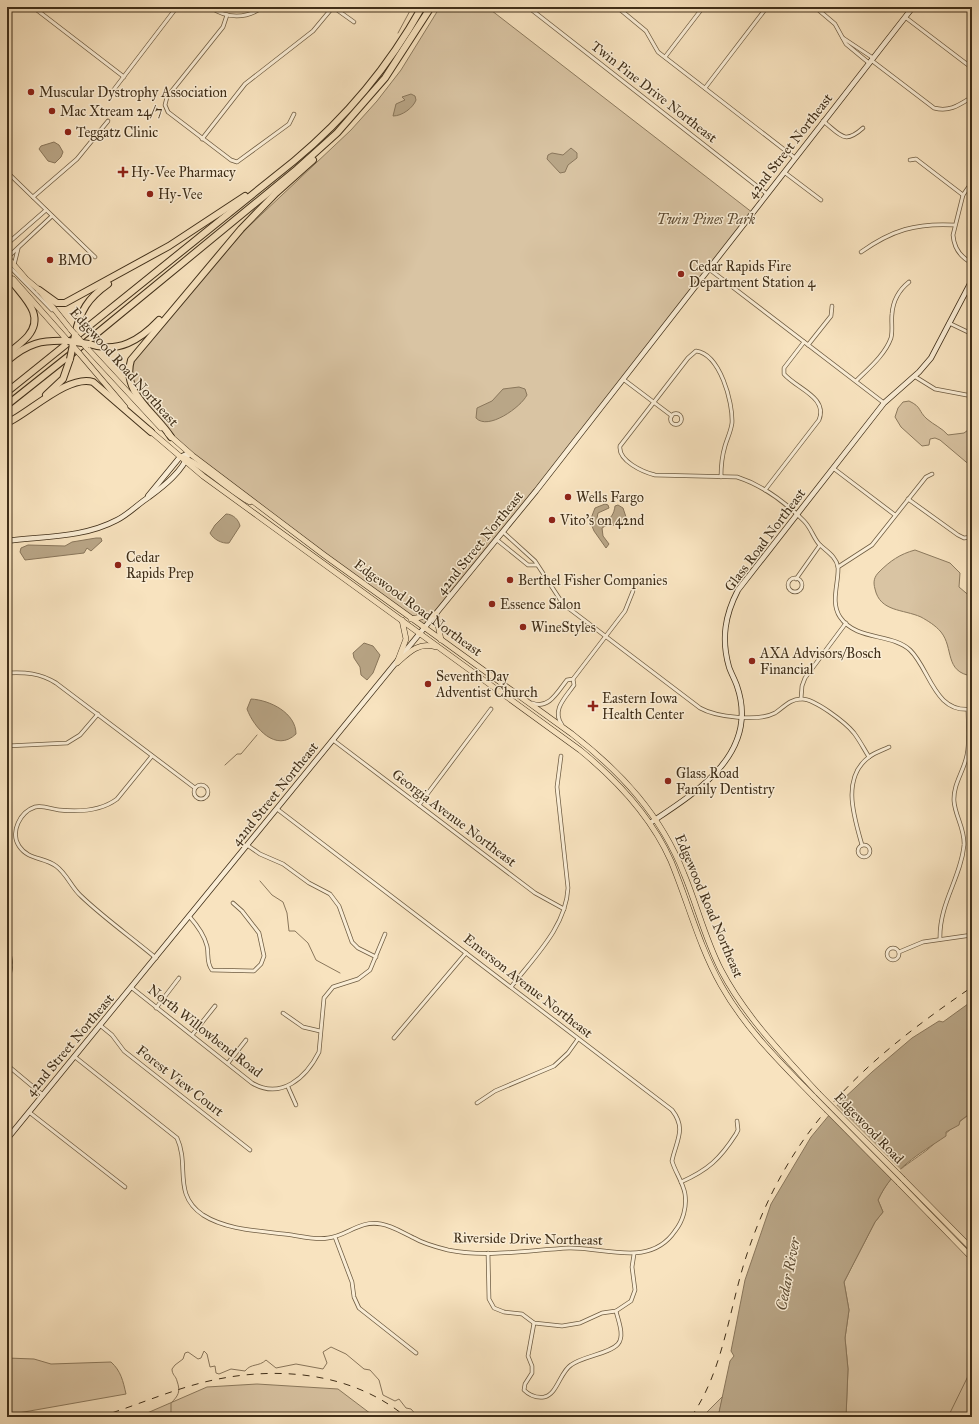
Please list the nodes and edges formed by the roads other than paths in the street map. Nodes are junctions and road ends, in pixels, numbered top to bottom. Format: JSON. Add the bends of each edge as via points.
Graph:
{"nodes":[{"id":1,"x":33,"y":7,"type":"edge"},
{"id":2,"x":177,"y":7,"type":"edge"},
{"id":3,"x":210,"y":7,"type":"edge"},
{"id":4,"x":263,"y":7,"type":"edge"},
{"id":5,"x":333,"y":7,"type":"edge"},
{"id":6,"x":380,"y":7,"type":"edge"},
{"id":7,"x":383,"y":7,"type":"edge"},
{"id":8,"x":422,"y":7,"type":"edge"},
{"id":9,"x":431,"y":7,"type":"edge"},
{"id":10,"x":528,"y":7,"type":"edge"},
{"id":11,"x":617,"y":7,"type":"edge"},
{"id":12,"x":701,"y":7,"type":"edge"},
{"id":13,"x":767,"y":7,"type":"edge"},
{"id":14,"x":815,"y":7,"type":"edge"},
{"id":15,"x":913,"y":7,"type":"edge"},
{"id":16,"x":227,"y":15,"type":"junction"},
{"id":17,"x":905,"y":17,"type":"junction"},
{"id":18,"x":354,"y":22,"type":"dead end"},
{"id":19,"x":843,"y":38,"type":"junction"},
{"id":20,"x":665,"y":57,"type":"junction"},
{"id":21,"x":871,"y":60,"type":"junction"},
{"id":22,"x":972,"y":68,"type":"edge"},
{"id":23,"x":124,"y":77,"type":"junction"},
{"id":24,"x":705,"y":88,"type":"junction"},
{"id":25,"x":112,"y":92,"type":"dead end"},
{"id":26,"x":373,"y":94,"type":"junction"},
{"id":27,"x":972,"y":97,"type":"edge"},
{"id":28,"x":294,"y":114,"type":"dead end"},
{"id":29,"x":108,"y":121,"type":"dead end"},
{"id":30,"x":823,"y":121,"type":"junction"},
{"id":31,"x":863,"y":128,"type":"dead end"},
{"id":32,"x":202,"y":139,"type":"junction"},
{"id":33,"x":795,"y":158,"type":"junction"},
{"id":34,"x":910,"y":160,"type":"dead end"},
{"id":35,"x":7,"y":172,"type":"edge"},
{"id":36,"x":784,"y":172,"type":"junction"},
{"id":37,"x":280,"y":173,"type":"junction"},
{"id":38,"x":972,"y":182,"type":"edge"},
{"id":39,"x":767,"y":194,"type":"junction"},
{"id":40,"x":964,"y":194,"type":"junction"},
{"id":41,"x":33,"y":197,"type":"junction"},
{"id":42,"x":820,"y":200,"type":"dead end"},
{"id":43,"x":46,"y":210,"type":"junction"},
{"id":44,"x":52,"y":216,"type":"junction"},
{"id":45,"x":954,"y":225,"type":"junction"},
{"id":46,"x":7,"y":244,"type":"edge"},
{"id":47,"x":18,"y":248,"type":"junction"},
{"id":48,"x":861,"y":252,"type":"dead end"},
{"id":49,"x":95,"y":257,"type":"dead end"},
{"id":50,"x":7,"y":259,"type":"edge"},
{"id":51,"x":972,"y":263,"type":"edge"},
{"id":52,"x":14,"y":265,"type":"junction"},
{"id":53,"x":134,"y":267,"type":"junction"},
{"id":54,"x":709,"y":269,"type":"junction"},
{"id":55,"x":206,"y":270,"type":"junction"},
{"id":56,"x":7,"y":273,"type":"edge"},
{"id":57,"x":972,"y":280,"type":"edge"},
{"id":58,"x":909,"y":282,"type":"dead end"},
{"id":59,"x":39,"y":290,"type":"junction"},
{"id":60,"x":832,"y":306,"type":"dead end"},
{"id":61,"x":63,"y":319,"type":"junction"},
{"id":62,"x":949,"y":323,"type":"junction"},
{"id":63,"x":972,"y":334,"type":"edge"},
{"id":64,"x":72,"y":339,"type":"junction"},
{"id":65,"x":804,"y":342,"type":"junction"},
{"id":66,"x":86,"y":344,"type":"junction"},
{"id":67,"x":808,"y":345,"type":"junction"},
{"id":68,"x":7,"y":355,"type":"edge"},
{"id":69,"x":7,"y":361,"type":"edge"},
{"id":70,"x":914,"y":376,"type":"junction"},
{"id":71,"x":622,"y":379,"type":"junction"},
{"id":72,"x":856,"y":381,"type":"junction"},
{"id":73,"x":7,"y":392,"type":"edge"},
{"id":74,"x":972,"y":396,"type":"edge"},
{"id":75,"x":654,"y":403,"type":"junction"},
{"id":76,"x":884,"y":403,"type":"junction"},
{"id":77,"x":7,"y":405,"type":"edge"},
{"id":78,"x":672,"y":416,"type":"dead end"},
{"id":79,"x":7,"y":422,"type":"edge"},
{"id":80,"x":151,"y":432,"type":"junction"},
{"id":81,"x":171,"y":437,"type":"junction"},
{"id":82,"x":180,"y":457,"type":"junction"},
{"id":83,"x":187,"y":458,"type":"junction"},
{"id":84,"x":833,"y":468,"type":"junction"},
{"id":85,"x":932,"y":474,"type":"dead end"},
{"id":86,"x":721,"y":477,"type":"junction"},
{"id":87,"x":765,"y":490,"type":"junction"},
{"id":88,"x":145,"y":499,"type":"junction"},
{"id":89,"x":908,"y":499,"type":"junction"},
{"id":90,"x":796,"y":515,"type":"junction"},
{"id":91,"x":895,"y":515,"type":"junction"},
{"id":92,"x":503,"y":532,"type":"junction"},
{"id":93,"x":972,"y":537,"type":"edge"},
{"id":94,"x":497,"y":540,"type":"junction"},
{"id":95,"x":7,"y":541,"type":"edge"},
{"id":96,"x":820,"y":545,"type":"junction"},
{"id":97,"x":537,"y":565,"type":"junction"},
{"id":98,"x":838,"y":566,"type":"junction"},
{"id":99,"x":796,"y":579,"type":"junction"},
{"id":100,"x":633,"y":591,"type":"dead end"},
{"id":101,"x":436,"y":614,"type":"junction"},
{"id":102,"x":411,"y":619,"type":"junction"},
{"id":103,"x":402,"y":620,"type":"junction"},
{"id":104,"x":846,"y":623,"type":"junction"},
{"id":105,"x":424,"y":628,"type":"junction"},
{"id":106,"x":421,"y":634,"type":"junction"},
{"id":107,"x":606,"y":637,"type":"junction"},
{"id":108,"x":441,"y":640,"type":"junction"},
{"id":109,"x":441,"y":648,"type":"junction"},
{"id":110,"x":397,"y":663,"type":"junction"},
{"id":111,"x":7,"y":673,"type":"edge"},
{"id":112,"x":573,"y":679,"type":"junction"},
{"id":113,"x":523,"y":698,"type":"junction"},
{"id":114,"x":801,"y":699,"type":"junction"},
{"id":115,"x":491,"y":709,"type":"dead end"},
{"id":116,"x":970,"y":709,"type":"edge"},
{"id":117,"x":98,"y":714,"type":"junction"},
{"id":118,"x":742,"y":716,"type":"junction"},
{"id":119,"x":572,"y":734,"type":"junction"},
{"id":120,"x":333,"y":740,"type":"junction"},
{"id":121,"x":7,"y":746,"type":"edge"},
{"id":122,"x":889,"y":747,"type":"dead end"},
{"id":123,"x":152,"y":756,"type":"junction"},
{"id":124,"x":561,"y":756,"type":"dead end"},
{"id":125,"x":869,"y":757,"type":"junction"},
{"id":126,"x":195,"y":788,"type":"junction"},
{"id":127,"x":419,"y":805,"type":"junction"},
{"id":128,"x":277,"y":809,"type":"junction"},
{"id":129,"x":656,"y":819,"type":"junction"},
{"id":130,"x":650,"y":823,"type":"junction"},
{"id":131,"x":247,"y":845,"type":"junction"},
{"id":132,"x":862,"y":845,"type":"junction"},
{"id":133,"x":233,"y":903,"type":"dead end"},
{"id":134,"x":688,"y":907,"type":"junction"},
{"id":135,"x":564,"y":909,"type":"junction"},
{"id":136,"x":189,"y":916,"type":"junction"},
{"id":137,"x":701,"y":921,"type":"junction"},
{"id":138,"x":385,"y":934,"type":"dead end"},
{"id":139,"x":972,"y":935,"type":"edge"},
{"id":140,"x":940,"y":939,"type":"junction"},
{"id":141,"x":7,"y":948,"type":"edge"},
{"id":142,"x":899,"y":952,"type":"junction"},
{"id":143,"x":466,"y":953,"type":"junction"},
{"id":144,"x":376,"y":957,"type":"junction"},
{"id":145,"x":156,"y":958,"type":"junction"},
{"id":146,"x":179,"y":978,"type":"dead end"},
{"id":147,"x":7,"y":981,"type":"edge"},
{"id":148,"x":511,"y":986,"type":"junction"},
{"id":149,"x":132,"y":988,"type":"junction"},
{"id":150,"x":215,"y":1006,"type":"dead end"},
{"id":151,"x":156,"y":1008,"type":"junction"},
{"id":152,"x":283,"y":1013,"type":"dead end"},
{"id":153,"x":101,"y":1026,"type":"junction"},
{"id":154,"x":320,"y":1031,"type":"junction"},
{"id":155,"x":192,"y":1035,"type":"junction"},
{"id":156,"x":394,"y":1038,"type":"dead end"},
{"id":157,"x":578,"y":1039,"type":"junction"},
{"id":158,"x":246,"y":1040,"type":"dead end"},
{"id":159,"x":75,"y":1057,"type":"junction"},
{"id":160,"x":228,"y":1063,"type":"junction"},
{"id":161,"x":7,"y":1065,"type":"edge"},
{"id":162,"x":288,"y":1087,"type":"junction"},
{"id":163,"x":43,"y":1095,"type":"junction"},
{"id":164,"x":816,"y":1095,"type":"junction"},
{"id":165,"x":477,"y":1103,"type":"dead end"},
{"id":166,"x":296,"y":1105,"type":"dead end"},
{"id":167,"x":29,"y":1112,"type":"junction"},
{"id":168,"x":737,"y":1121,"type":"dead end"},
{"id":169,"x":7,"y":1139,"type":"edge"},
{"id":170,"x":250,"y":1150,"type":"dead end"},
{"id":171,"x":901,"y":1181,"type":"junction"},
{"id":172,"x":681,"y":1182,"type":"junction"},
{"id":173,"x":125,"y":1187,"type":"dead end"},
{"id":174,"x":681,"y":1221,"type":"joint"},
{"id":175,"x":335,"y":1236,"type":"junction"},
{"id":176,"x":972,"y":1249,"type":"edge"},
{"id":177,"x":488,"y":1253,"type":"junction"},
{"id":178,"x":634,"y":1254,"type":"junction"},
{"id":179,"x":972,"y":1258,"type":"edge"},
{"id":180,"x":616,"y":1311,"type":"junction"},
{"id":181,"x":534,"y":1322,"type":"junction"},
{"id":182,"x":416,"y":1353,"type":"dead end"}],
"edges":[{"from":1,"to":23,"type":"street"},
{"from":2,"to":23,"type":"street"},
{"from":3,"to":16,"type":"street"},
{"from":4,"to":16,"type":"street","via":[[246,15]]},
{"from":5,"to":18,"type":"street"},
{"from":5,"to":32,"type":"street","via":[[313,31],[245,84]]},
{"from":6,"to":7,"type":"street"},
{"from":8,"to":37,"type":"highway","via":[[398,47],[367,90],[332,128]]},
{"from":9,"to":26,"type":"highway","via":[[397,62]]},
{"from":10,"to":39,"type":"street","name":"Twin Pine Drive Northeast"},
{"from":11,"to":20,"type":"street","via":[[646,31],[653,46]]},
{"from":12,"to":20,"type":"street"},
{"from":13,"to":24,"type":"street"},
{"from":14,"to":19,"type":"street","via":[[835,24]]},
{"from":15,"to":17,"type":"street","name":"42nd Street Northeast"},
{"from":16,"to":32,"type":"street","via":[[222,27],[167,97],[165,105],[170,114]]},
{"from":17,"to":21,"type":"street","name":"42nd Street Northeast"},
{"from":17,"to":22,"type":"street"},
{"from":19,"to":21,"type":"street"},
{"from":19,"to":21,"type":"street","via":[[846,44]]},
{"from":20,"to":24,"type":"street"},
{"from":21,"to":27,"type":"street","via":[[934,108],[955,108]]},
{"from":21,"to":30,"type":"street","name":"42nd Street Northeast"},
{"from":23,"to":25,"type":"street"},
{"from":24,"to":33,"type":"street"},
{"from":26,"to":55,"type":"highway","via":[[338,137],[266,204]]},
{"from":26,"to":77,"type":"highway","via":[[337,133],[297,169]]},
{"from":28,"to":32,"type":"street","via":[[289,124],[237,162],[230,160]]},
{"from":29,"to":41,"type":"street","via":[[77,159]]},
{"from":30,"to":31,"type":"street","via":[[848,138]]},
{"from":30,"to":33,"type":"street","name":"42nd Street Northeast"},
{"from":33,"to":36,"type":"street","name":"42nd Street Northeast"},
{"from":34,"to":40,"type":"street","via":[[916,159]]},
{"from":35,"to":41,"type":"street"},
{"from":36,"to":39,"type":"street","name":"42nd Street Northeast"},
{"from":36,"to":42,"type":"street"},
{"from":37,"to":53,"type":"highway","via":[[186,236]]},
{"from":37,"to":73,"type":"highway"},
{"from":38,"to":40,"type":"street"},
{"from":39,"to":54,"type":"street","name":"42nd Street Northeast"},
{"from":40,"to":45,"type":"street"},
{"from":41,"to":43,"type":"street"},
{"from":43,"to":44,"type":"street"},
{"from":43,"to":46,"type":"street"},
{"from":44,"to":47,"type":"street"},
{"from":44,"to":49,"type":"street"},
{"from":45,"to":48,"type":"street","via":[[918,225],[875,242]]},
{"from":45,"to":51,"type":"street","via":[[956,248],[960,255]]},
{"from":47,"to":50,"type":"street"},
{"from":47,"to":52,"type":"street"},
{"from":50,"to":52,"type":"main road","name":"Edgewood Road Northeast"},
{"from":50,"to":61,"type":"street"},
{"from":52,"to":59,"type":"main road","name":"Edgewood Road Northeast"},
{"from":53,"to":59,"type":"highway","via":[[65,303],[57,303]]},
{"from":53,"to":64,"type":"highway","via":[[91,297],[83,309]]},
{"from":54,"to":65,"type":"street"},
{"from":54,"to":71,"type":"street","name":"42nd Street Northeast"},
{"from":55,"to":66,"type":"highway","via":[[140,338],[116,347]]},
{"from":55,"to":81,"type":"highway","via":[[136,352],[128,370],[136,396]]},
{"from":56,"to":64,"type":"main road","name":"Edgewood Road Northeast","via":[[64,336]]},
{"from":56,"to":68,"type":"highway","via":[[11,282],[28,300],[34,316],[32,330]]},
{"from":57,"to":62,"type":"street","name":"Glass Road Northeast"},
{"from":58,"to":72,"type":"street","via":[[900,290],[894,301],[893,328],[886,348]]},
{"from":59,"to":61,"type":"main road","name":"Edgewood Road Northeast"},
{"from":60,"to":67,"type":"street","via":[[831,316]]},
{"from":61,"to":64,"type":"main road","name":"Edgewood Road Northeast"},
{"from":62,"to":63,"type":"street"},
{"from":62,"to":70,"type":"street","name":"Glass Road Northeast","via":[[931,358]]},
{"from":64,"to":66,"type":"highway","bridge":true},
{"from":64,"to":69,"type":"highway","via":[[28,346]]},
{"from":64,"to":79,"type":"highway","bridge":true,"via":[[70,359],[63,379],[54,389]]},
{"from":64,"to":80,"type":"main road","name":"Edgewood Road Northeast","bridge":true,"via":[[79,353],[120,401]]},
{"from":65,"to":67,"type":"street"},
{"from":65,"to":87,"type":"street","via":[[784,368],[784,374],[817,400],[822,413]]},
{"from":66,"to":81,"type":"main road","name":"Edgewood Road Northeast","via":[[132,399]]},
{"from":67,"to":72,"type":"street"},
{"from":70,"to":74,"type":"street","via":[[935,389]]},
{"from":70,"to":76,"type":"street","name":"Glass Road Northeast"},
{"from":71,"to":75,"type":"street"},
{"from":71,"to":92,"type":"street","name":"42nd Street Northeast"},
{"from":72,"to":76,"type":"street"},
{"from":75,"to":78,"type":"street"},
{"from":75,"to":86,"type":"street","via":[[620,446],[623,458],[640,470],[655,476]]},
{"from":75,"to":86,"type":"street","via":[[696,351],[703,352],[715,362],[720,369],[732,412],[732,425],[721,464]]},
{"from":76,"to":84,"type":"street","name":"Glass Road Northeast"},
{"from":79,"to":80,"type":"highway","via":[[16,419],[67,386],[89,380]]},
{"from":80,"to":82,"type":"main road","name":"Edgewood Road Northeast"},
{"from":81,"to":83,"type":"main road","name":"Edgewood Road Northeast"},
{"from":82,"to":83,"type":"main road","name":"Edgewood Road Northeast"},
{"from":82,"to":83,"type":"street"},
{"from":82,"to":88,"type":"street"},
{"from":83,"to":88,"type":"street","via":[[159,489]]},
{"from":83,"to":102,"type":"main road","name":"Edgewood Road Northeast","via":[[262,507]]},
{"from":83,"to":103,"type":"main road","name":"Edgewood Road Northeast"},
{"from":84,"to":90,"type":"street","name":"Glass Road Northeast"},
{"from":84,"to":91,"type":"street"},
{"from":85,"to":89,"type":"street","via":[[926,477]]},
{"from":86,"to":87,"type":"street","via":[[742,479]]},
{"from":87,"to":90,"type":"street"},
{"from":88,"to":95,"type":"street","via":[[130,512],[98,528],[72,535]]},
{"from":89,"to":91,"type":"street"},
{"from":89,"to":93,"type":"street","via":[[958,535],[964,538]]},
{"from":90,"to":96,"type":"street","via":[[805,521]]},
{"from":90,"to":118,"type":"street","name":"Glass Road Northeast","via":[[738,590],[729,611],[725,626],[725,646],[729,667],[740,696]]},
{"from":91,"to":98,"type":"street","via":[[872,545]]},
{"from":92,"to":94,"type":"street","name":"42nd Street Northeast"},
{"from":92,"to":97,"type":"street","via":[[530,555]]},
{"from":94,"to":97,"type":"street","via":[[528,565]]},
{"from":94,"to":101,"type":"street","name":"42nd Street Northeast"},
{"from":96,"to":98,"type":"street","via":[[833,557]]},
{"from":96,"to":99,"type":"street"},
{"from":97,"to":107,"type":"street","via":[[564,604]]},
{"from":98,"to":104,"type":"street","via":[[837,610]]},
{"from":99,"to":99,"type":"street","via":[[789,582],[792,591],[801,587],[801,583]]},
{"from":100,"to":107,"type":"street","via":[[625,611]]},
{"from":101,"to":102,"type":"main road"},
{"from":101,"to":105,"type":"street","name":"42nd Street Northeast"},
{"from":101,"to":108,"type":"main road"},
{"from":102,"to":105,"type":"main road","name":"Edgewood Road Northeast"},
{"from":103,"to":106,"type":"main road","name":"Edgewood Road Northeast"},
{"from":103,"to":110,"type":"main road","via":[[406,638]]},
{"from":104,"to":114,"type":"street","via":[[805,678]]},
{"from":104,"to":116,"type":"street","via":[[858,630],[909,648],[933,689],[957,707]]},
{"from":105,"to":106,"type":"street","name":"42nd Street Northeast"},
{"from":105,"to":108,"type":"main road","name":"Edgewood Road Northeast"},
{"from":106,"to":109,"type":"main road","name":"Edgewood Road Northeast"},
{"from":106,"to":110,"type":"street","name":"42nd Street Northeast"},
{"from":107,"to":112,"type":"street"},
{"from":107,"to":118,"type":"street","via":[[700,708],[718,715]]},
{"from":108,"to":113,"type":"main road","name":"Edgewood Road Northeast"},
{"from":109,"to":110,"type":"main road","via":[[423,645],[415,648]]},
{"from":109,"to":130,"type":"main road","name":"Edgewood Road Northeast","via":[[599,765],[629,795]]},
{"from":110,"to":120,"type":"street","name":"42nd Street Northeast"},
{"from":111,"to":117,"type":"street","via":[[29,672],[48,678]]},
{"from":112,"to":113,"type":"street","via":[[567,680],[548,703],[534,704]]},
{"from":112,"to":119,"type":"street","via":[[574,686],[561,703],[557,716],[560,723]]},
{"from":113,"to":119,"type":"main road","name":"Edgewood Road Northeast"},
{"from":114,"to":118,"type":"street","via":[[792,701],[767,716]]},
{"from":114,"to":125,"type":"street","via":[[814,702],[845,725],[854,733]]},
{"from":115,"to":127,"type":"street"},
{"from":116,"to":140,"type":"street","via":[[967,755],[955,789],[954,802],[961,823],[964,845],[943,909]]},
{"from":117,"to":121,"type":"street","via":[[80,735],[67,743]]},
{"from":117,"to":123,"type":"street"},
{"from":118,"to":129,"type":"street","name":"Glass Road Northeast","via":[[734,748],[720,771]]},
{"from":119,"to":129,"type":"main road","name":"Edgewood Road Northeast","via":[[622,776]]},
{"from":120,"to":127,"type":"street","name":"Georgia Avenue Northeast"},
{"from":120,"to":128,"type":"street","name":"42nd Street Northeast"},
{"from":122,"to":125,"type":"street"},
{"from":123,"to":126,"type":"street"},
{"from":123,"to":145,"type":"street","via":[[110,805],[72,811],[36,807],[21,817],[16,830],[19,846],[27,855],[55,865],[80,896]]},
{"from":124,"to":135,"type":"street","via":[[557,787],[568,888]]},
{"from":125,"to":132,"type":"street","via":[[860,767],[851,795],[852,812]]},
{"from":126,"to":126,"type":"street","via":[[195,795],[198,799],[203,799],[208,792],[205,787]]},
{"from":127,"to":135,"type":"street","name":"Georgia Avenue Northeast","via":[[535,893]]},
{"from":128,"to":131,"type":"street","name":"42nd Street Northeast"},
{"from":128,"to":143,"type":"street","name":"Emerson Avenue Northeast"},
{"from":129,"to":130,"type":"street","name":"Glass Road Northeast"},
{"from":129,"to":137,"type":"main road","name":"Edgewood Road Northeast","via":[[677,857]]},
{"from":130,"to":134,"type":"main road","name":"Edgewood Road Northeast","via":[[670,860]]},
{"from":131,"to":136,"type":"street","name":"42nd Street Northeast"},
{"from":131,"to":144,"type":"street","via":[[330,894],[339,906],[352,942]]},
{"from":132,"to":132,"type":"street","via":[[870,849],[870,855],[862,857],[858,852]]},
{"from":133,"to":136,"type":"street","via":[[259,933],[264,956],[261,964],[254,970],[212,970],[208,964],[203,934]]},
{"from":134,"to":137,"type":"main road","via":[[697,920]]},
{"from":134,"to":164,"type":"main road","name":"Edgewood Road Northeast","via":[[707,957],[730,999],[761,1041]]},
{"from":135,"to":148,"type":"street","via":[[558,925]]},
{"from":136,"to":145,"type":"street","name":"42nd Street Northeast"},
{"from":137,"to":164,"type":"main road","name":"Edgewood Road Northeast","via":[[720,968],[736,995],[762,1031]]},
{"from":138,"to":144,"type":"street"},
{"from":139,"to":140,"type":"street"},
{"from":140,"to":142,"type":"street","via":[[917,944]]},
{"from":141,"to":147,"type":"street","via":[[11,967]]},
{"from":142,"to":142,"type":"street","via":[[899,956],[894,960],[887,956],[887,950],[891,948]]},
{"from":143,"to":148,"type":"street","name":"Emerson Avenue Northeast"},
{"from":143,"to":156,"type":"street"},
{"from":144,"to":154,"type":"street","via":[[365,975],[333,987],[327,992],[322,1005]]},
{"from":145,"to":149,"type":"street","name":"42nd Street Northeast"},
{"from":146,"to":151,"type":"street"},
{"from":148,"to":157,"type":"street","name":"Emerson Avenue Northeast"},
{"from":149,"to":151,"type":"street","name":"North Willowbend Road"},
{"from":149,"to":153,"type":"street","name":"42nd Street Northeast"},
{"from":150,"to":155,"type":"street"},
{"from":151,"to":155,"type":"street","name":"North Willowbend Road"},
{"from":152,"to":154,"type":"street","via":[[303,1028]]},
{"from":153,"to":159,"type":"street","name":"42nd Street Northeast"},
{"from":153,"to":170,"type":"street","name":"Forest View Court","via":[[112,1035],[124,1051]]},
{"from":154,"to":162,"type":"street","via":[[318,1052],[306,1070]]},
{"from":155,"to":160,"type":"street","name":"North Willowbend Road"},
{"from":157,"to":165,"type":"street","via":[[554,1066],[495,1091]]},
{"from":157,"to":172,"type":"street","name":"Emerson Avenue Northeast","via":[[678,1117],[680,1132],[672,1161]]},
{"from":158,"to":160,"type":"street"},
{"from":159,"to":163,"type":"street","name":"42nd Street Northeast"},
{"from":159,"to":175,"type":"street","name":"Riverside Drive Northeast","via":[[177,1138],[182,1151],[184,1190],[192,1205],[204,1215],[251,1230],[322,1239]]},
{"from":160,"to":162,"type":"street","name":"North Willowbend Road","via":[[260,1088],[271,1090]]},
{"from":161,"to":163,"type":"street"},
{"from":162,"to":166,"type":"street"},
{"from":163,"to":167,"type":"street","name":"42nd Street Northeast"},
{"from":164,"to":171,"type":"main road","name":"Edgewood Road","bridge":true},
{"from":167,"to":169,"type":"street","name":"42nd Street Northeast"},
{"from":167,"to":173,"type":"street"},
{"from":168,"to":172,"type":"street","via":[[736,1134],[714,1162],[699,1174]]},
{"from":171,"to":176,"type":"main road"},
{"from":171,"to":179,"type":"main road"},
{"from":172,"to":174,"type":"street","name":"Emerson Avenue Northeast","via":[[685,1203]]},
{"from":174,"to":178,"type":"street","name":"Riverside Drive Northeast","via":[[665,1242],[646,1252]]},
{"from":175,"to":177,"type":"street","name":"Riverside Drive Northeast","via":[[359,1226],[380,1224],[430,1245],[449,1250]]},
{"from":175,"to":182,"type":"street","via":[[359,1308]]},
{"from":177,"to":178,"type":"street","name":"Riverside Drive Northeast","via":[[579,1248]]},
{"from":177,"to":181,"type":"street","via":[[488,1292],[491,1304],[499,1311],[522,1314]]},
{"from":178,"to":180,"type":"street","via":[[632,1267],[636,1290],[625,1306]]},
{"from":180,"to":181,"type":"street","via":[[602,1313],[570,1325]]},
{"from":180,"to":181,"type":"street","via":[[621,1335],[619,1343],[611,1349],[570,1365],[550,1394],[544,1397],[528,1394],[524,1390],[532,1373],[528,1356]]}]}
